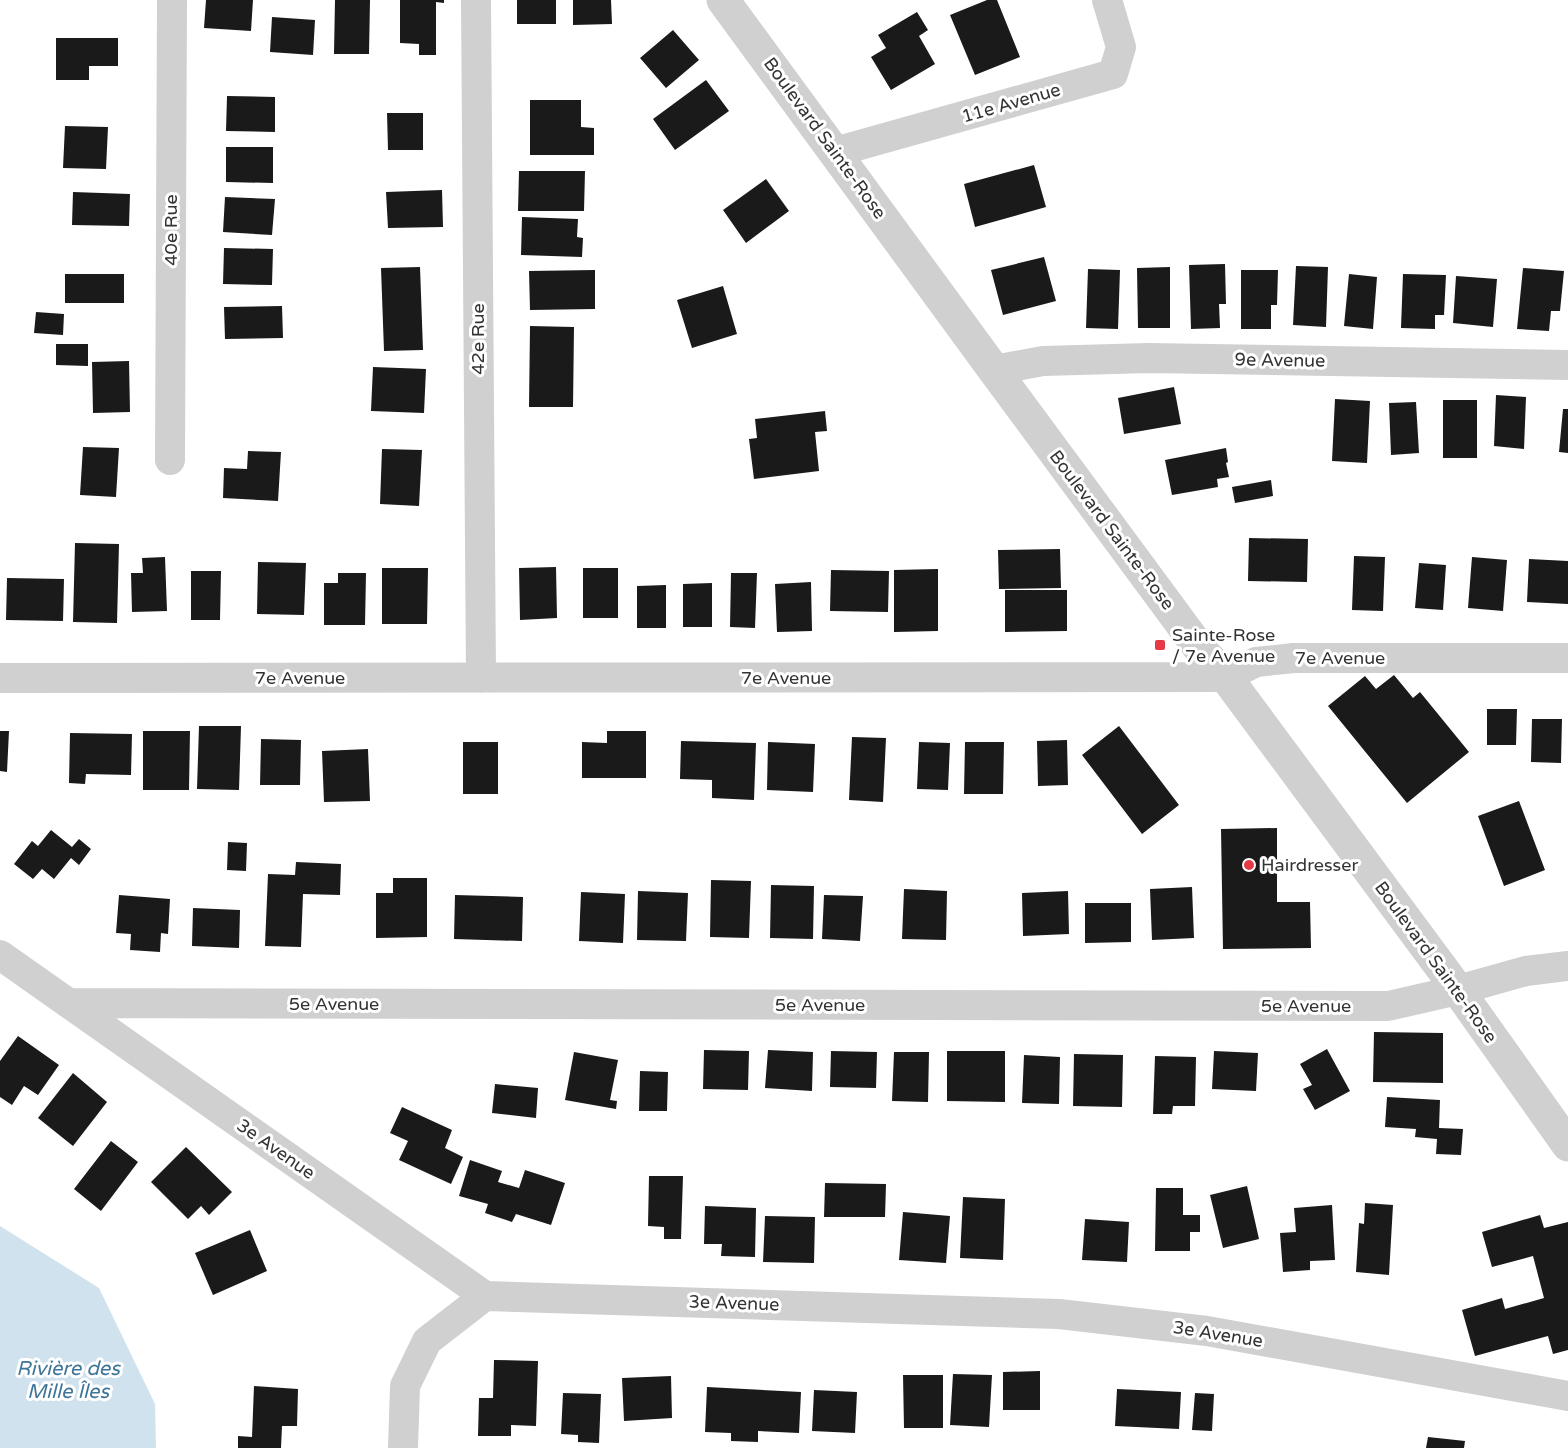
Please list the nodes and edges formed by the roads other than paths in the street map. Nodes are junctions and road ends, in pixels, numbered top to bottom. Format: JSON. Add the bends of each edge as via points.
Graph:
{"nodes":[{"id":1,"x":172,"y":0,"type":"edge"},
{"id":2,"x":476,"y":0,"type":"edge"},
{"id":3,"x":723,"y":0,"type":"edge"},
{"id":4,"x":1107,"y":0,"type":"edge"},
{"id":5,"x":835,"y":152,"type":"junction"},
{"id":6,"x":1568,"y":365,"type":"edge"},
{"id":7,"x":994,"y":370,"type":"junction"},
{"id":8,"x":170,"y":460,"type":"dead end"},
{"id":9,"x":1568,"y":658,"type":"edge"},
{"id":10,"x":1226,"y":677,"type":"junction"},
{"id":11,"x":0,"y":678,"type":"edge"},
{"id":12,"x":481,"y":678,"type":"junction"},
{"id":13,"x":0,"y":955,"type":"edge"},
{"id":14,"x":1568,"y":966,"type":"edge"},
{"id":15,"x":1458,"y":990,"type":"junction"},
{"id":16,"x":68,"y":1003,"type":"junction"},
{"id":17,"x":1568,"y":1145,"type":"edge"},
{"id":18,"x":485,"y":1296,"type":"junction"},
{"id":19,"x":1568,"y":1396,"type":"edge"},
{"id":20,"x":403,"y":1448,"type":"edge"}],
"edges":[{"from":1,"to":8,"type":"street","name":"40e Rue"},
{"from":2,"to":12,"type":"street","name":"42e Rue"},
{"from":3,"to":5,"type":"street","name":"Boulevard Sainte-Rose"},
{"from":4,"to":5,"type":"street","name":"11e Avenue","via":[[1121,47],[1113,74]]},
{"from":5,"to":7,"type":"street","name":"Boulevard Sainte-Rose"},
{"from":6,"to":7,"type":"street","name":"9e Avenue","via":[[1149,358],[1043,361]]},
{"from":7,"to":10,"type":"street","name":"Boulevard Sainte-Rose","via":[[1200,648]]},
{"from":9,"to":10,"type":"street","name":"7e Avenue","via":[[1294,658],[1256,662]]},
{"from":10,"to":12,"type":"street","name":"7e Avenue"},
{"from":10,"to":15,"type":"street","name":"Boulevard Sainte-Rose"},
{"from":11,"to":12,"type":"street","name":"7e Avenue"},
{"from":13,"to":16,"type":"street","name":"3e Avenue"},
{"from":14,"to":15,"type":"street","name":"5e Avenue","via":[[1526,971]]},
{"from":15,"to":16,"type":"street","name":"5e Avenue","via":[[1388,1006]]},
{"from":15,"to":17,"type":"street","name":"Boulevard Sainte-Rose"},
{"from":16,"to":18,"type":"street","name":"3e Avenue"},
{"from":18,"to":19,"type":"street","name":"3e Avenue","via":[[1059,1314],[1207,1331]]},
{"from":18,"to":20,"type":"street","via":[[427,1341],[405,1386]]}]}
